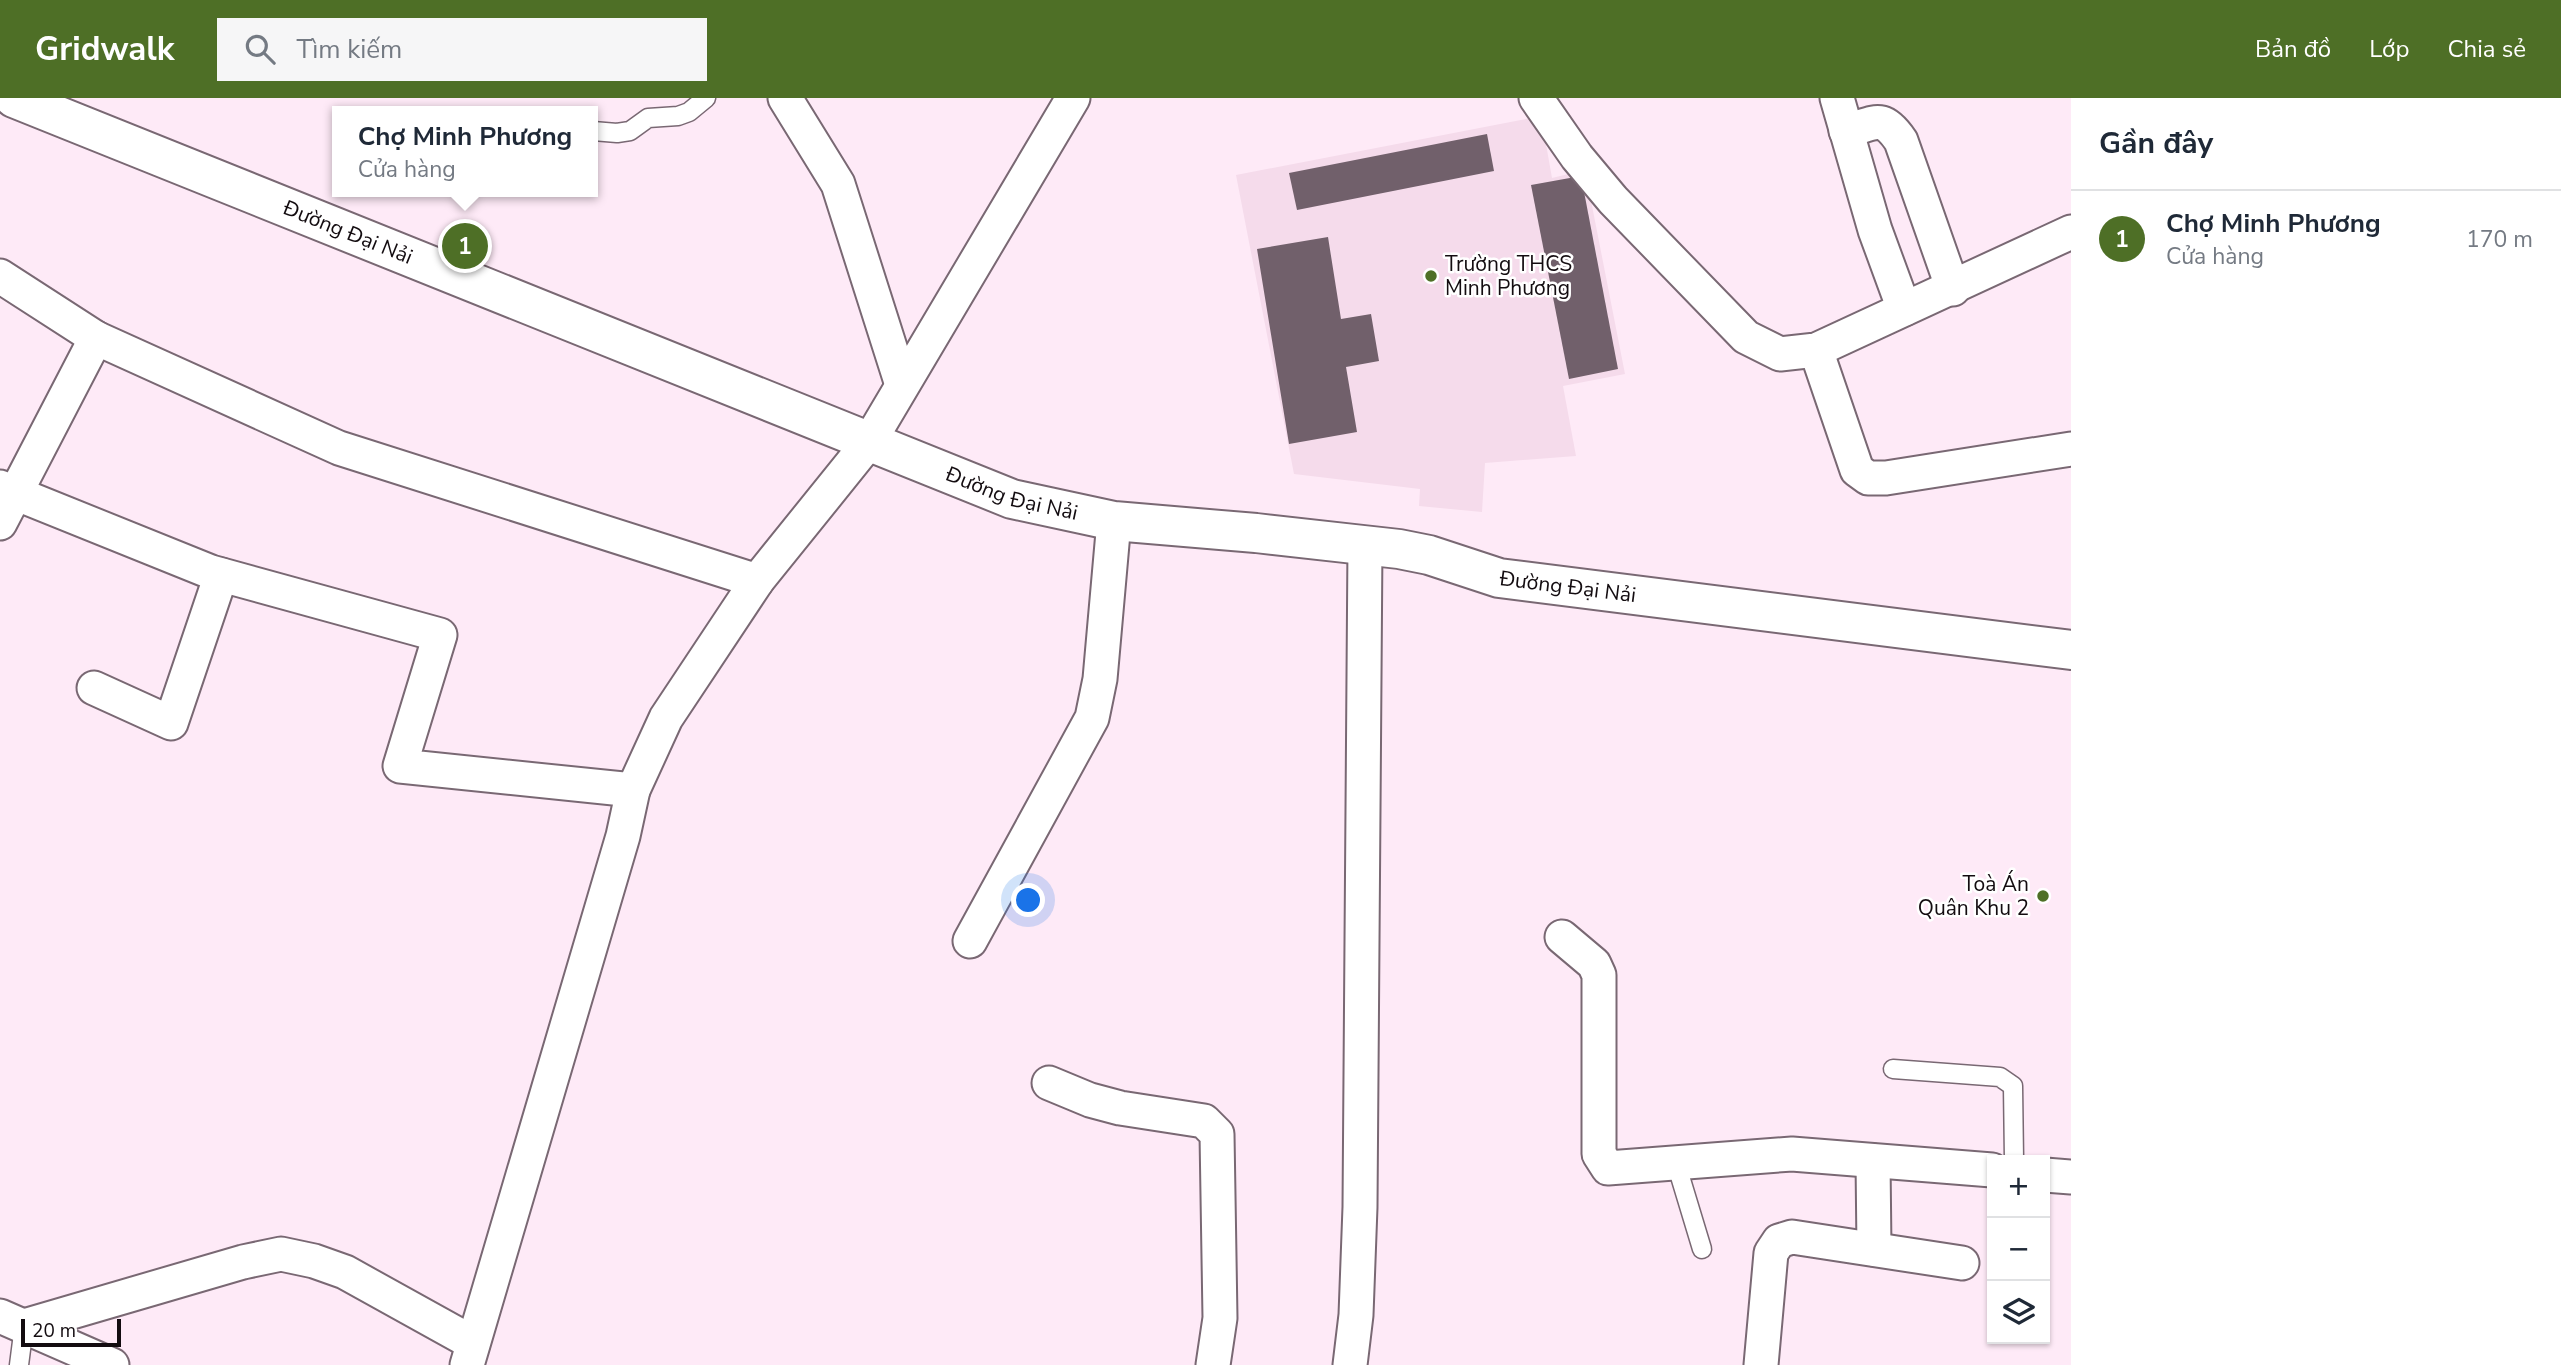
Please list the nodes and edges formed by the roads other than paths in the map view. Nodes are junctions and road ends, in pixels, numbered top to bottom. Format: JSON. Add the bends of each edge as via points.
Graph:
{"nodes":[{"id":1,"x":14,"y":98,"type":"edge"},
{"id":2,"x":706,"y":98,"type":"edge"},
{"id":3,"x":785,"y":98,"type":"edge"},
{"id":4,"x":1073,"y":98,"type":"edge"},
{"id":5,"x":1536,"y":98,"type":"edge"},
{"id":6,"x":1837,"y":98,"type":"edge"},
{"id":7,"x":598,"y":131,"type":"edge"},
{"id":8,"x":1846,"y":131,"type":"junction"},
{"id":9,"x":2071,"y":232,"type":"edge"},
{"id":10,"x":0,"y":276,"type":"edge"},
{"id":11,"x":1953,"y":289,"type":"junction"},
{"id":12,"x":1904,"y":309,"type":"junction"},
{"id":13,"x":96,"y":338,"type":"junction"},
{"id":14,"x":1816,"y":350,"type":"junction"},
{"id":15,"x":902,"y":384,"type":"junction"},
{"id":16,"x":869,"y":442,"type":"junction"},
{"id":17,"x":2071,"y":449,"type":"edge"},
{"id":18,"x":7,"y":489,"type":"edge"},
{"id":19,"x":1114,"y":521,"type":"junction"},
{"id":20,"x":0,"y":523,"type":"edge"},
{"id":21,"x":1365,"y":544,"type":"junction"},
{"id":22,"x":221,"y":575,"type":"junction"},
{"id":23,"x":757,"y":581,"type":"junction"},
{"id":24,"x":2071,"y":650,"type":"edge"},
{"id":25,"x":94,"y":688,"type":"dead end"},
{"id":26,"x":633,"y":790,"type":"junction"},
{"id":27,"x":1562,"y":937,"type":"dead end"},
{"id":28,"x":970,"y":941,"type":"dead end"},
{"id":29,"x":1893,"y":1069,"type":"dead end"},
{"id":30,"x":1049,"y":1083,"type":"dead end"},
{"id":31,"x":2014,"y":1155,"type":"edge"},
{"id":32,"x":1873,"y":1161,"type":"junction"},
{"id":33,"x":1676,"y":1163,"type":"junction"},
{"id":34,"x":1987,"y":1170,"type":"edge"},
{"id":35,"x":2050,"y":1175,"type":"edge"},
{"id":36,"x":2071,"y":1177,"type":"edge"},
{"id":37,"x":1702,"y":1249,"type":"dead end"},
{"id":38,"x":1874,"y":1249,"type":"junction"},
{"id":39,"x":1962,"y":1263,"type":"dead end"},
{"id":40,"x":12,"y":1321,"type":"edge"},
{"id":41,"x":470,"y":1354,"type":"edge"},
{"id":42,"x":19,"y":1365,"type":"edge"},
{"id":43,"x":112,"y":1365,"type":"edge"},
{"id":44,"x":1213,"y":1365,"type":"edge"},
{"id":45,"x":1350,"y":1365,"type":"edge"},
{"id":46,"x":1761,"y":1365,"type":"edge"}],
"edges":[{"from":1,"to":16,"type":"street","name":"Đường Đại Nải"},
{"from":2,"to":7,"type":"lane","via":[[690,112],[648,118],[630,131]]},
{"from":3,"to":15,"type":"street","via":[[838,184]]},
{"from":4,"to":15,"type":"street"},
{"from":5,"to":14,"type":"street","via":[[1613,200],[1746,337],[1780,354]]},
{"from":6,"to":8,"type":"street"},
{"from":8,"to":11,"type":"street","via":[[1879,122],[1890,125],[1901,141]]},
{"from":8,"to":12,"type":"street"},
{"from":9,"to":11,"type":"street"},
{"from":10,"to":13,"type":"street"},
{"from":11,"to":12,"type":"street"},
{"from":12,"to":14,"type":"street"},
{"from":13,"to":18,"type":"street"},
{"from":13,"to":23,"type":"street","via":[[339,448]]},
{"from":14,"to":17,"type":"street","via":[[1857,470],[1868,478]]},
{"from":15,"to":16,"type":"street"},
{"from":16,"to":19,"type":"street","name":"Đường Đại Nải","via":[[1012,499]]},
{"from":16,"to":23,"type":"street"},
{"from":18,"to":20,"type":"street"},
{"from":18,"to":22,"type":"street"},
{"from":19,"to":21,"type":"street","name":"Đường Đại Nải"},
{"from":19,"to":28,"type":"street","via":[[1100,679],[1092,718]]},
{"from":21,"to":24,"type":"street","name":"Đường Đại Nải","via":[[1429,555],[1499,578]]},
{"from":21,"to":45,"type":"street","via":[[1360,1207]]},
{"from":22,"to":25,"type":"street","via":[[171,723]]},
{"from":22,"to":26,"type":"street","via":[[440,635],[400,766]]},
{"from":23,"to":26,"type":"street","via":[[666,718]]},
{"from":26,"to":41,"type":"street"},
{"from":27,"to":33,"type":"street","via":[[1594,964],[1599,975],[1599,1154],[1608,1168]]},
{"from":29,"to":31,"type":"lane","via":[[2000,1077],[2013,1086]]},
{"from":30,"to":44,"type":"street","via":[[1120,1108],[1204,1121],[1217,1134],[1220,1318]]},
{"from":32,"to":33,"type":"street","via":[[1792,1154]]},
{"from":32,"to":34,"type":"street"},
{"from":32,"to":38,"type":"street"},
{"from":33,"to":37,"type":"lane"},
{"from":35,"to":36,"type":"street"},
{"from":38,"to":39,"type":"street"},
{"from":38,"to":46,"type":"street","via":[[1792,1237],[1779,1241],[1770,1253]]},
{"from":40,"to":41,"type":"street","via":[[281,1254],[345,1272]]},
{"from":40,"to":42,"type":"lane"},
{"from":40,"to":43,"type":"street"}]}
